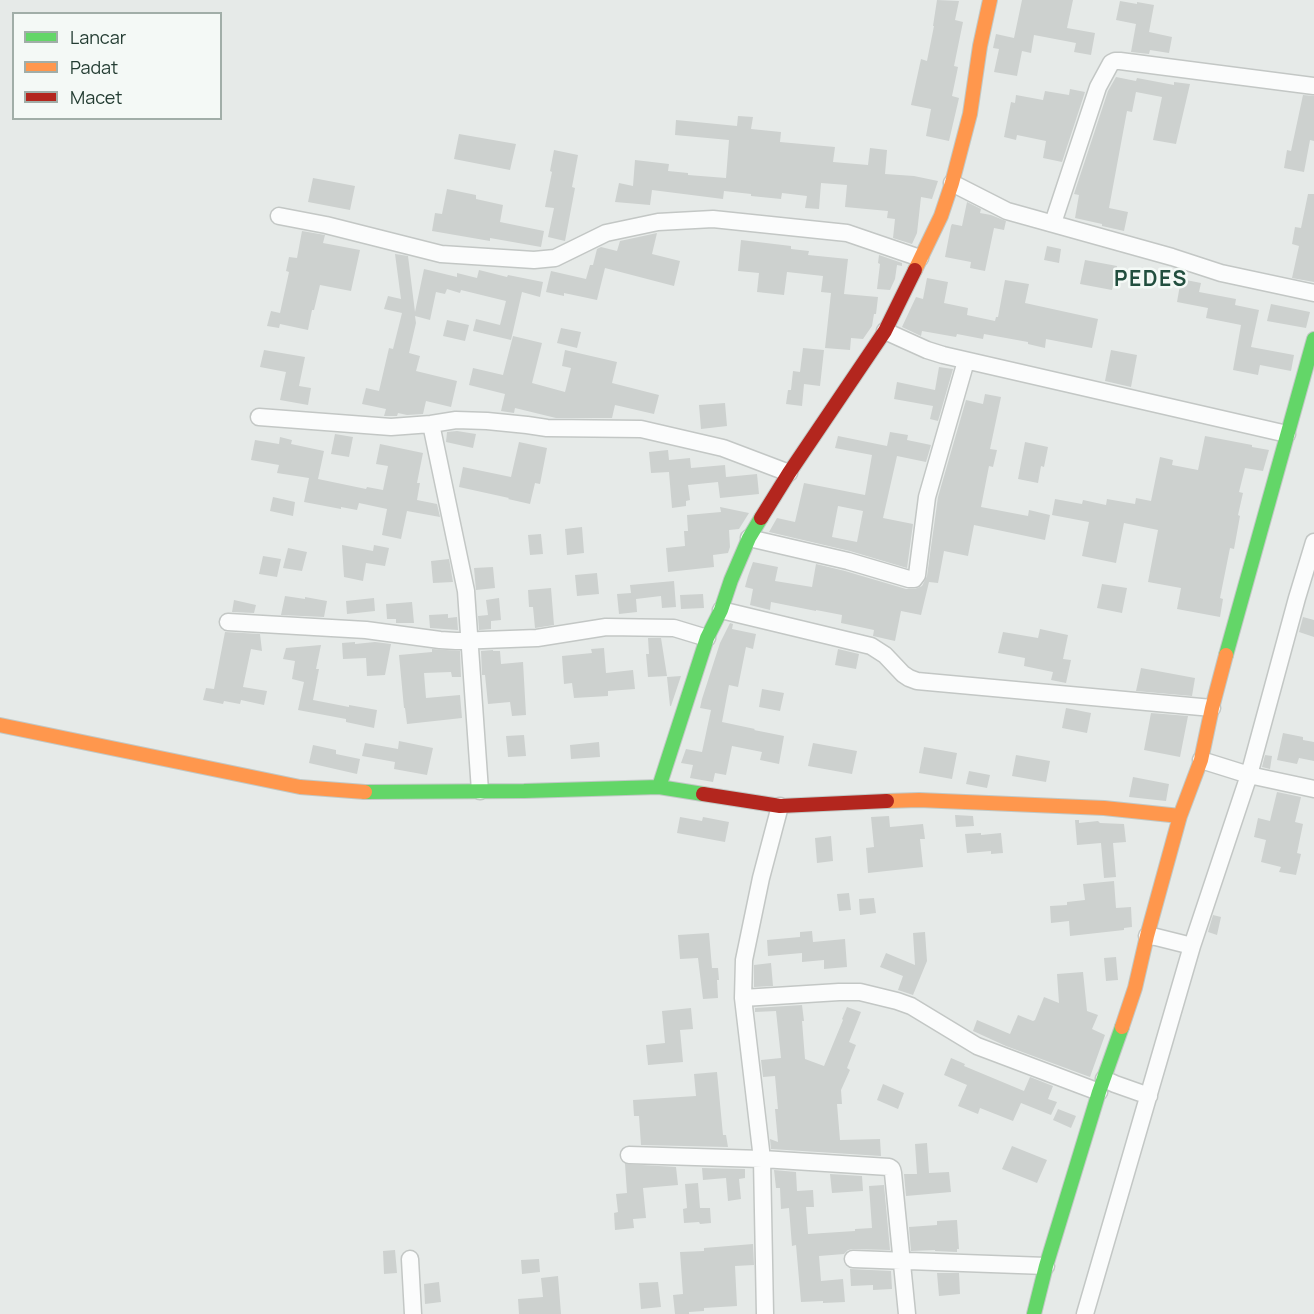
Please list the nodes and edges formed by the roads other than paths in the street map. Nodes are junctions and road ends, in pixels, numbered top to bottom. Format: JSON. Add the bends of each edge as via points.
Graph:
{"nodes":[{"id":1,"x":990,"y":0,"type":"edge"},
{"id":2,"x":1314,"y":86,"type":"edge"},
{"id":3,"x":952,"y":183,"type":"junction"},
{"id":4,"x":279,"y":216,"type":"dead end"},
{"id":5,"x":1053,"y":223,"type":"junction"},
{"id":6,"x":920,"y":258,"type":"junction"},
{"id":7,"x":1314,"y":293,"type":"edge"},
{"id":8,"x":885,"y":331,"type":"junction"},
{"id":9,"x":1314,"y":339,"type":"edge"},
{"id":10,"x":966,"y":361,"type":"junction"},
{"id":11,"x":259,"y":417,"type":"dead end"},
{"id":12,"x":431,"y":424,"type":"junction"},
{"id":13,"x":1287,"y":434,"type":"junction"},
{"id":14,"x":789,"y":473,"type":"junction"},
{"id":15,"x":749,"y":538,"type":"junction"},
{"id":16,"x":1314,"y":542,"type":"edge"},
{"id":17,"x":721,"y":610,"type":"junction"},
{"id":18,"x":228,"y":622,"type":"dead end"},
{"id":19,"x":707,"y":638,"type":"junction"},
{"id":20,"x":470,"y":640,"type":"junction"},
{"id":21,"x":1212,"y":708,"type":"junction"},
{"id":22,"x":0,"y":725,"type":"edge"},
{"id":23,"x":1201,"y":760,"type":"junction"},
{"id":24,"x":1248,"y":774,"type":"junction"},
{"id":25,"x":659,"y":787,"type":"junction"},
{"id":26,"x":1314,"y":789,"type":"edge"},
{"id":27,"x":480,"y":791,"type":"junction"},
{"id":28,"x":780,"y":806,"type":"junction"},
{"id":29,"x":1179,"y":816,"type":"junction"},
{"id":30,"x":1151,"y":937,"type":"junction"},
{"id":31,"x":1190,"y":945,"type":"junction"},
{"id":32,"x":743,"y":998,"type":"junction"},
{"id":33,"x":1106,"y":1085,"type":"junction"},
{"id":34,"x":1146,"y":1095,"type":"junction"},
{"id":35,"x":629,"y":1155,"type":"dead end"},
{"id":36,"x":762,"y":1159,"type":"junction"},
{"id":37,"x":410,"y":1259,"type":"dead end"},
{"id":38,"x":853,"y":1259,"type":"dead end"},
{"id":39,"x":903,"y":1262,"type":"junction"},
{"id":40,"x":1046,"y":1266,"type":"junction"},
{"id":41,"x":413,"y":1314,"type":"edge"},
{"id":42,"x":765,"y":1314,"type":"edge"},
{"id":43,"x":907,"y":1314,"type":"edge"},
{"id":44,"x":1034,"y":1314,"type":"edge"},
{"id":45,"x":1085,"y":1314,"type":"edge"}],
"edges":[{"from":1,"to":3,"type":"street","via":[[970,114]]},
{"from":2,"to":5,"type":"street","via":[[1120,60],[1111,63],[1098,87]]},
{"from":3,"to":5,"type":"street","via":[[1007,211]]},
{"from":3,"to":6,"type":"street"},
{"from":4,"to":6,"type":"street","via":[[441,254],[555,258],[606,233],[658,222],[712,219],[847,233]]},
{"from":5,"to":7,"type":"street","via":[[1221,273]]},
{"from":6,"to":8,"type":"street"},
{"from":8,"to":10,"type":"street","via":[[927,351]]},
{"from":8,"to":14,"type":"street"},
{"from":9,"to":13,"type":"street"},
{"from":10,"to":13,"type":"street"},
{"from":10,"to":15,"type":"street","via":[[927,497],[914,579]]},
{"from":11,"to":12,"type":"street","via":[[392,427]]},
{"from":12,"to":14,"type":"street","via":[[456,420],[547,428],[641,429],[723,448]]},
{"from":12,"to":20,"type":"street","via":[[462,568]]},
{"from":13,"to":21,"type":"street"},
{"from":14,"to":15,"type":"street"},
{"from":15,"to":17,"type":"street"},
{"from":16,"to":24,"type":"street"},
{"from":17,"to":19,"type":"street"},
{"from":17,"to":21,"type":"street","via":[[871,646],[917,681]]},
{"from":18,"to":20,"type":"street"},
{"from":19,"to":20,"type":"street","via":[[674,628],[606,627],[537,638]]},
{"from":19,"to":25,"type":"street"},
{"from":20,"to":27,"type":"street"},
{"from":21,"to":23,"type":"street"},
{"from":22,"to":27,"type":"street","via":[[300,787],[370,792]]},
{"from":23,"to":24,"type":"street"},
{"from":23,"to":29,"type":"street"},
{"from":24,"to":26,"type":"street"},
{"from":24,"to":31,"type":"street"},
{"from":25,"to":27,"type":"street"},
{"from":25,"to":28,"type":"street"},
{"from":28,"to":29,"type":"street","via":[[918,800],[1104,808]]},
{"from":28,"to":32,"type":"street","via":[[744,960]]},
{"from":29,"to":30,"type":"street"},
{"from":30,"to":31,"type":"street"},
{"from":30,"to":33,"type":"street"},
{"from":31,"to":34,"type":"street"},
{"from":32,"to":33,"type":"street","via":[[860,992],[911,1006],[977,1046]]},
{"from":32,"to":36,"type":"street"},
{"from":33,"to":34,"type":"street"},
{"from":33,"to":40,"type":"street"},
{"from":34,"to":45,"type":"street"},
{"from":35,"to":36,"type":"street"},
{"from":36,"to":39,"type":"street","via":[[892,1169]]},
{"from":36,"to":42,"type":"street"},
{"from":37,"to":41,"type":"street"},
{"from":38,"to":39,"type":"street"},
{"from":39,"to":40,"type":"street"},
{"from":39,"to":43,"type":"street"},
{"from":40,"to":44,"type":"street"}]}
